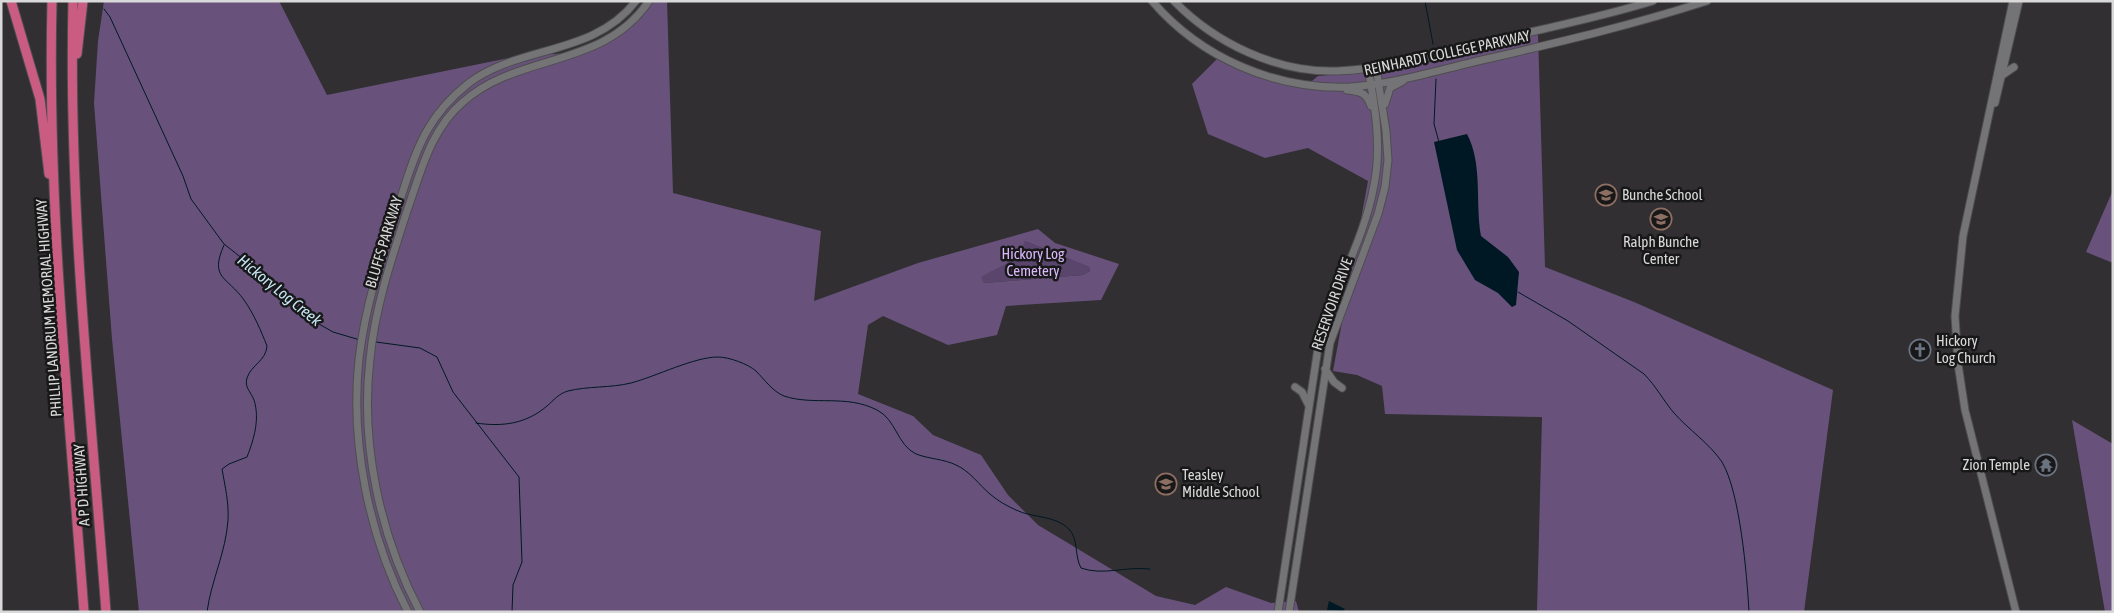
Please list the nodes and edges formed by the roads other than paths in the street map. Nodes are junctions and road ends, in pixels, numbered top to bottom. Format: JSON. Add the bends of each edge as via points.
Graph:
{"nodes":[{"id":1,"x":11,"y":1,"type":"edge"},
{"id":2,"x":52,"y":1,"type":"edge"},
{"id":3,"x":73,"y":1,"type":"edge"},
{"id":4,"x":83,"y":1,"type":"edge"},
{"id":5,"x":636,"y":1,"type":"edge"},
{"id":6,"x":649,"y":1,"type":"edge"},
{"id":7,"x":1152,"y":1,"type":"edge"},
{"id":8,"x":1174,"y":1,"type":"edge"},
{"id":9,"x":1653,"y":1,"type":"edge"},
{"id":10,"x":1707,"y":1,"type":"edge"},
{"id":11,"x":2013,"y":1,"type":"edge"},
{"id":12,"x":2019,"y":1,"type":"edge"},
{"id":13,"x":548,"y":52,"type":"junction"},
{"id":14,"x":551,"y":62,"type":"junction"},
{"id":15,"x":1376,"y":67,"type":"junction"},
{"id":16,"x":2014,"y":67,"type":"dead end"},
{"id":17,"x":1368,"y":68,"type":"junction"},
{"id":18,"x":1416,"y":75,"type":"junction"},
{"id":19,"x":2001,"y":76,"type":"junction"},
{"id":20,"x":1375,"y":84,"type":"junction"},
{"id":21,"x":1322,"y":86,"type":"junction"},
{"id":22,"x":72,"y":94,"type":"junction"},
{"id":23,"x":1384,"y":114,"type":"junction"},
{"id":24,"x":1376,"y":118,"type":"junction"},
{"id":25,"x":1980,"y":157,"type":"junction"},
{"id":26,"x":397,"y":210,"type":"junction"},
{"id":27,"x":406,"y":214,"type":"junction"},
{"id":28,"x":58,"y":262,"type":"junction"},
{"id":29,"x":1325,"y":369,"type":"junction"},
{"id":30,"x":1295,"y":387,"type":"dead end"},
{"id":31,"x":1342,"y":388,"type":"dead end"},
{"id":32,"x":1309,"y":406,"type":"junction"},
{"id":33,"x":84,"y":612,"type":"edge"},
{"id":34,"x":106,"y":612,"type":"edge"},
{"id":35,"x":408,"y":612,"type":"edge"},
{"id":36,"x":420,"y":612,"type":"edge"},
{"id":37,"x":1278,"y":612,"type":"edge"},
{"id":38,"x":1289,"y":612,"type":"edge"},
{"id":39,"x":2016,"y":612,"type":"edge"}],
"edges":[{"from":1,"to":28,"type":"highway","via":[[40,98]]},
{"from":2,"to":28,"type":"highway","name":"PHILLIP LANDRUM MEMORIAL HIGHWAY","via":[[51,107]]},
{"from":3,"to":22,"type":"highway"},
{"from":4,"to":22,"type":"highway"},
{"from":5,"to":13,"type":"street","name":"BLUFFS PARKWAY","via":[[603,30]]},
{"from":6,"to":14,"type":"street","name":"BLUFFS PARKWAY","via":[[622,30],[598,45]]},
{"from":7,"to":21,"type":"street","name":"REINHARDT COLLEGE PARKWAY","via":[[1189,36],[1230,62],[1274,78]]},
{"from":8,"to":17,"type":"street","name":"REINHARDT COLLEGE PARKWAY","via":[[1199,24],[1222,39],[1264,58],[1321,71]]},
{"from":9,"to":15,"type":"street","name":"REINHARDT COLLEGE PARKWAY","via":[[1590,19]]},
{"from":10,"to":18,"type":"street","name":"REINHARDT COLLEGE PARKWAY","via":[[1620,28]]},
{"from":11,"to":25,"type":"street"},
{"from":12,"to":19,"type":"street"},
{"from":13,"to":14,"type":"street"},
{"from":13,"to":26,"type":"street","name":"BLUFFS PARKWAY","via":[[492,69],[453,97],[422,136]]},
{"from":14,"to":27,"type":"street","name":"BLUFFS PARKWAY","via":[[510,73],[462,102],[445,121],[430,147]]},
{"from":15,"to":17,"type":"street","name":"REINHARDT COLLEGE PARKWAY"},
{"from":15,"to":20,"type":"street","name":"RESERVOIR DRIVE"},
{"from":16,"to":19,"type":"street"},
{"from":17,"to":20,"type":"street","name":"RESERVOIR DRIVE"},
{"from":18,"to":20,"type":"street","name":"REINHARDT COLLEGE PARKWAY"},
{"from":18,"to":23,"type":"street","via":[[1390,88]]},
{"from":19,"to":25,"type":"street"},
{"from":20,"to":21,"type":"street","name":"REINHARDT COLLEGE PARKWAY"},
{"from":20,"to":23,"type":"street","name":"RESERVOIR DRIVE"},
{"from":20,"to":24,"type":"street","name":"RESERVOIR DRIVE"},
{"from":21,"to":24,"type":"street","via":[[1364,93]]},
{"from":22,"to":34,"type":"highway","name":"A P D HIGHWAY","via":[[75,198]]},
{"from":23,"to":29,"type":"street","name":"RESERVOIR DRIVE","via":[[1388,160],[1383,196],[1333,334]]},
{"from":24,"to":32,"type":"street","name":"RESERVOIR DRIVE","via":[[1378,157],[1372,196],[1325,320]]},
{"from":25,"to":39,"type":"street","via":[[1958,275],[1957,357],[1970,431]]},
{"from":26,"to":27,"type":"street"},
{"from":26,"to":35,"type":"street","name":"BLUFFS PARKWAY","via":[[366,317],[359,360],[358,415],[369,504],[389,572]]},
{"from":27,"to":36,"type":"street","name":"BLUFFS PARKWAY","via":[[376,318],[368,407],[379,501],[392,550]]},
{"from":28,"to":33,"type":"highway","name":"PHILLIP LANDRUM MEMORIAL HIGHWAY"},
{"from":29,"to":31,"type":"street"},
{"from":29,"to":38,"type":"street","name":"RESERVOIR DRIVE"},
{"from":30,"to":32,"type":"street","via":[[1302,392]]},
{"from":32,"to":37,"type":"street","name":"RESERVOIR DRIVE"}]}
